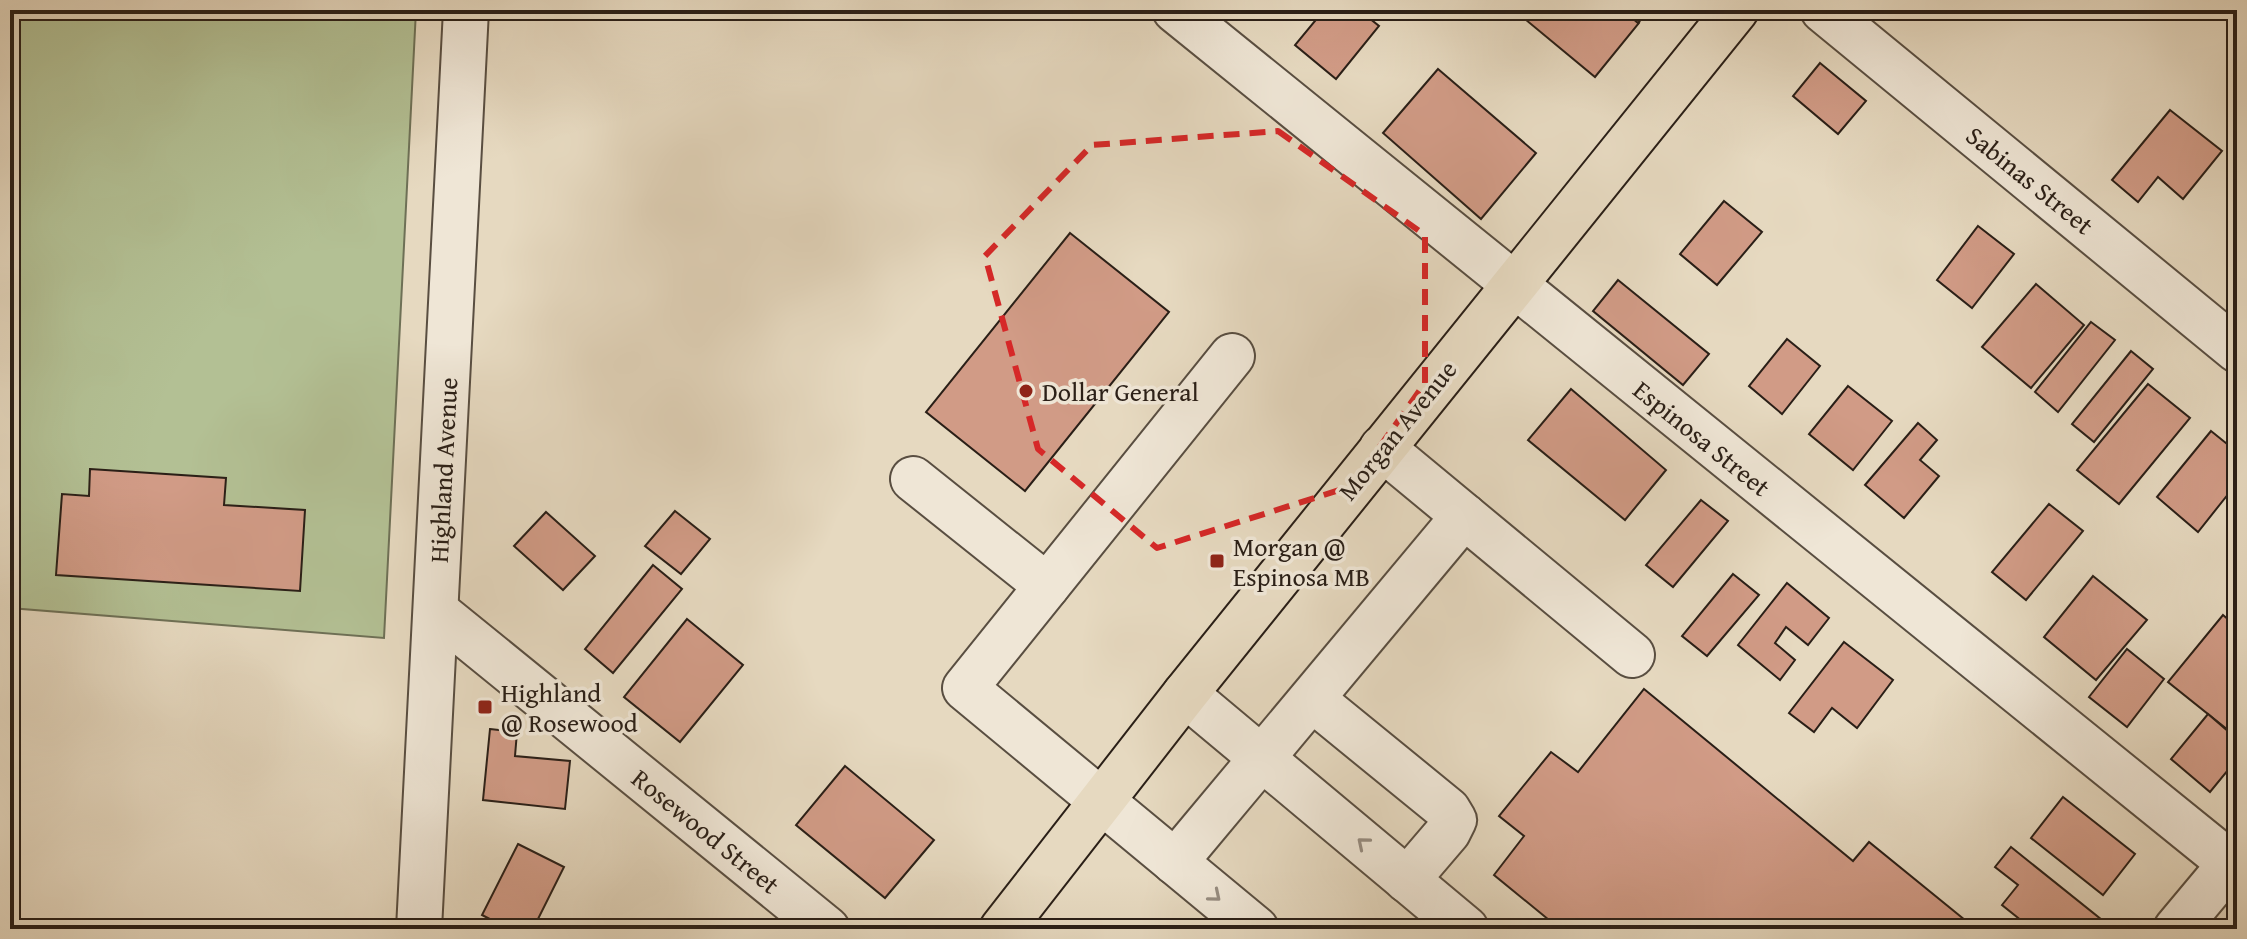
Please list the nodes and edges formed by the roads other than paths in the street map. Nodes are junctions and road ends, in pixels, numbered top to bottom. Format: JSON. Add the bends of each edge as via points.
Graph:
{"nodes":[{"id":1,"x":466,"y":10,"type":"edge"},
{"id":2,"x":1175,"y":10,"type":"edge"},
{"id":3,"x":1736,"y":10,"type":"edge"},
{"id":4,"x":1823,"y":10,"type":"edge"},
{"id":5,"x":1513,"y":287,"type":"junction"},
{"id":6,"x":2237,"y":350,"type":"edge"},
{"id":7,"x":1232,"y":356,"type":"dead end"},
{"id":8,"x":1382,"y":448,"type":"junction"},
{"id":9,"x":913,"y":479,"type":"dead end"},
{"id":10,"x":1464,"y":516,"type":"junction"},
{"id":11,"x":1047,"y":586,"type":"junction"},
{"id":12,"x":436,"y":611,"type":"junction"},
{"id":13,"x":1632,"y":655,"type":"dead end"},
{"id":14,"x":1185,"y":694,"type":"junction"},
{"id":15,"x":1312,"y":699,"type":"junction"},
{"id":16,"x":1262,"y":758,"type":"junction"},
{"id":17,"x":1100,"y":801,"type":"junction"},
{"id":18,"x":2234,"y":860,"type":"edge"},
{"id":19,"x":1175,"y":862,"type":"junction"},
{"id":20,"x":1407,"y":880,"type":"junction"},
{"id":21,"x":419,"y":929,"type":"edge"},
{"id":22,"x":827,"y":929,"type":"edge"},
{"id":23,"x":1002,"y":929,"type":"edge"},
{"id":24,"x":1256,"y":929,"type":"edge"},
{"id":25,"x":1466,"y":929,"type":"edge"},
{"id":26,"x":2176,"y":929,"type":"edge"}],
"edges":[{"from":1,"to":12,"type":"street","name":"Highland Avenue"},
{"from":2,"to":5,"type":"street","name":"Espinosa Street"},
{"from":3,"to":5,"type":"main road","name":"Morgan Avenue"},
{"from":4,"to":6,"type":"street","name":"Sabinas Street"},
{"from":5,"to":8,"type":"main road","name":"Morgan Avenue"},
{"from":5,"to":18,"type":"street","name":"Espinosa Street"},
{"from":7,"to":11,"type":"street"},
{"from":8,"to":10,"type":"street"},
{"from":8,"to":14,"type":"main road","name":"Morgan Avenue"},
{"from":9,"to":11,"type":"street"},
{"from":10,"to":13,"type":"street"},
{"from":10,"to":15,"type":"street"},
{"from":11,"to":17,"type":"street","via":[[965,688]]},
{"from":12,"to":21,"type":"street","name":"Highland Avenue"},
{"from":12,"to":22,"type":"street","name":"Rosewood Street"},
{"from":14,"to":16,"type":"street"},
{"from":14,"to":17,"type":"main road","name":"Morgan Avenue"},
{"from":15,"to":16,"type":"street"},
{"from":15,"to":20,"type":"street","via":[[1454,820]]},
{"from":16,"to":19,"type":"street"},
{"from":20,"to":16,"type":"street","one_way":true},
{"from":17,"to":19,"type":"street"},
{"from":17,"to":23,"type":"main road","name":"Morgan Avenue"},
{"from":18,"to":26,"type":"street"},
{"from":19,"to":24,"type":"street","one_way":true},
{"from":20,"to":25,"type":"street"}]}
